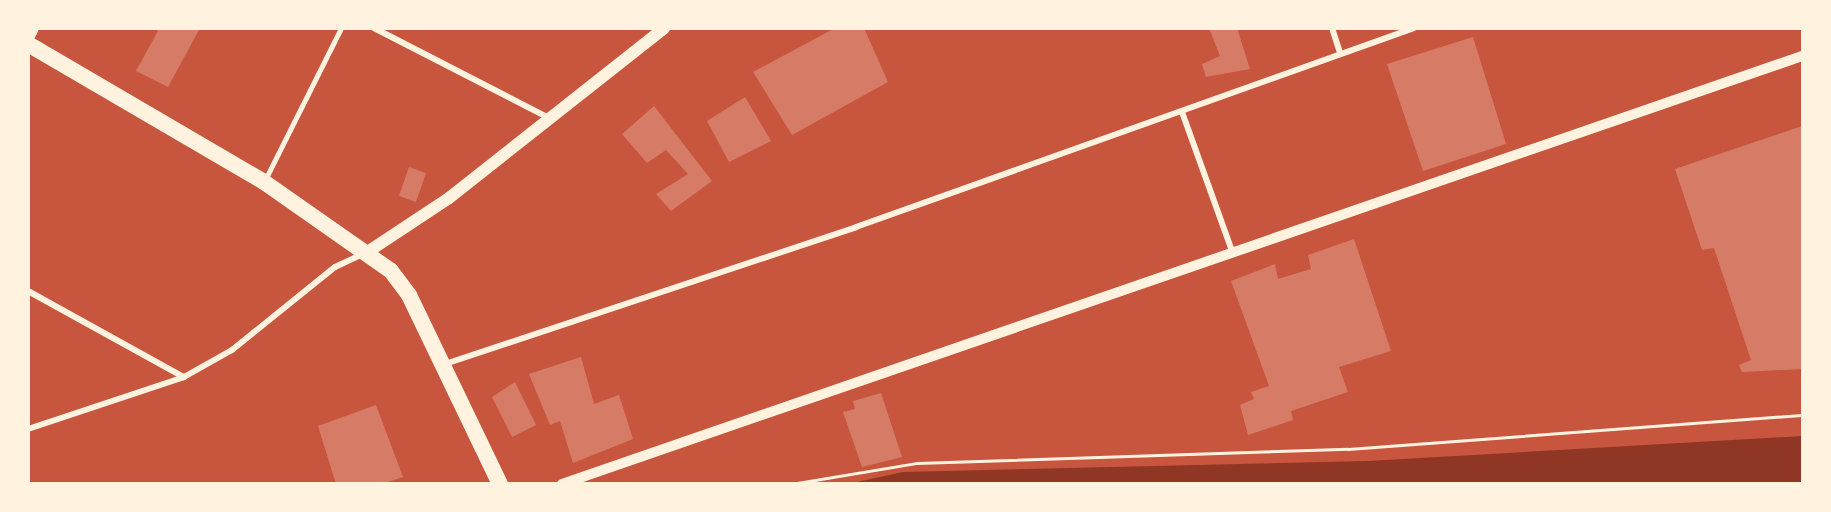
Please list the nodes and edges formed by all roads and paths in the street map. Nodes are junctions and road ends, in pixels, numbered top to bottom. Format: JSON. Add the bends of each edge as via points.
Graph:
{"nodes":[{"id":1,"x":34,"y":28,"type":"edge"},
{"id":2,"x":341,"y":28,"type":"edge"},
{"id":3,"x":374,"y":28,"type":"edge"},
{"id":4,"x":664,"y":28,"type":"edge"},
{"id":5,"x":1332,"y":28,"type":"edge"},
{"id":6,"x":1414,"y":28,"type":"edge"},
{"id":7,"x":28,"y":42,"type":"edge"},
{"id":8,"x":1340,"y":53,"type":"junction"},
{"id":9,"x":1803,"y":56,"type":"edge"},
{"id":10,"x":1182,"y":112,"type":"junction"},
{"id":11,"x":549,"y":118,"type":"junction"},
{"id":12,"x":264,"y":182,"type":"junction"},
{"id":13,"x":369,"y":251,"type":"junction"},
{"id":14,"x":1232,"y":251,"type":"junction"},
{"id":15,"x":28,"y":291,"type":"edge"},
{"id":16,"x":442,"y":365,"type":"junction"},
{"id":17,"x":184,"y":377,"type":"junction"},
{"id":18,"x":1803,"y":415,"type":"edge"},
{"id":19,"x":28,"y":429,"type":"edge"},
{"id":20,"x":500,"y":483,"type":"edge"},
{"id":21,"x":562,"y":483,"type":"edge"},
{"id":22,"x":791,"y":483,"type":"edge"}],
"edges":[{"from":1,"to":7,"type":"street"},
{"from":2,"to":12,"type":"lane"},
{"from":3,"to":11,"type":"street"},
{"from":4,"to":11,"type":"main road"},
{"from":5,"to":8,"type":"street"},
{"from":6,"to":8,"type":"street"},
{"from":7,"to":12,"type":"highway"},
{"from":8,"to":10,"type":"street"},
{"from":9,"to":14,"type":"street"},
{"from":10,"to":14,"type":"street"},
{"from":10,"to":16,"type":"street"},
{"from":11,"to":13,"type":"main road","via":[[449,198]]},
{"from":12,"to":13,"type":"highway"},
{"from":13,"to":16,"type":"highway","via":[[409,295]]},
{"from":13,"to":17,"type":"street","via":[[341,263],[232,350]]},
{"from":14,"to":21,"type":"street"},
{"from":15,"to":17,"type":"street"},
{"from":16,"to":20,"type":"highway"},
{"from":17,"to":19,"type":"street"},
{"from":18,"to":22,"type":"path","via":[[1347,449],[916,463]]}]}
